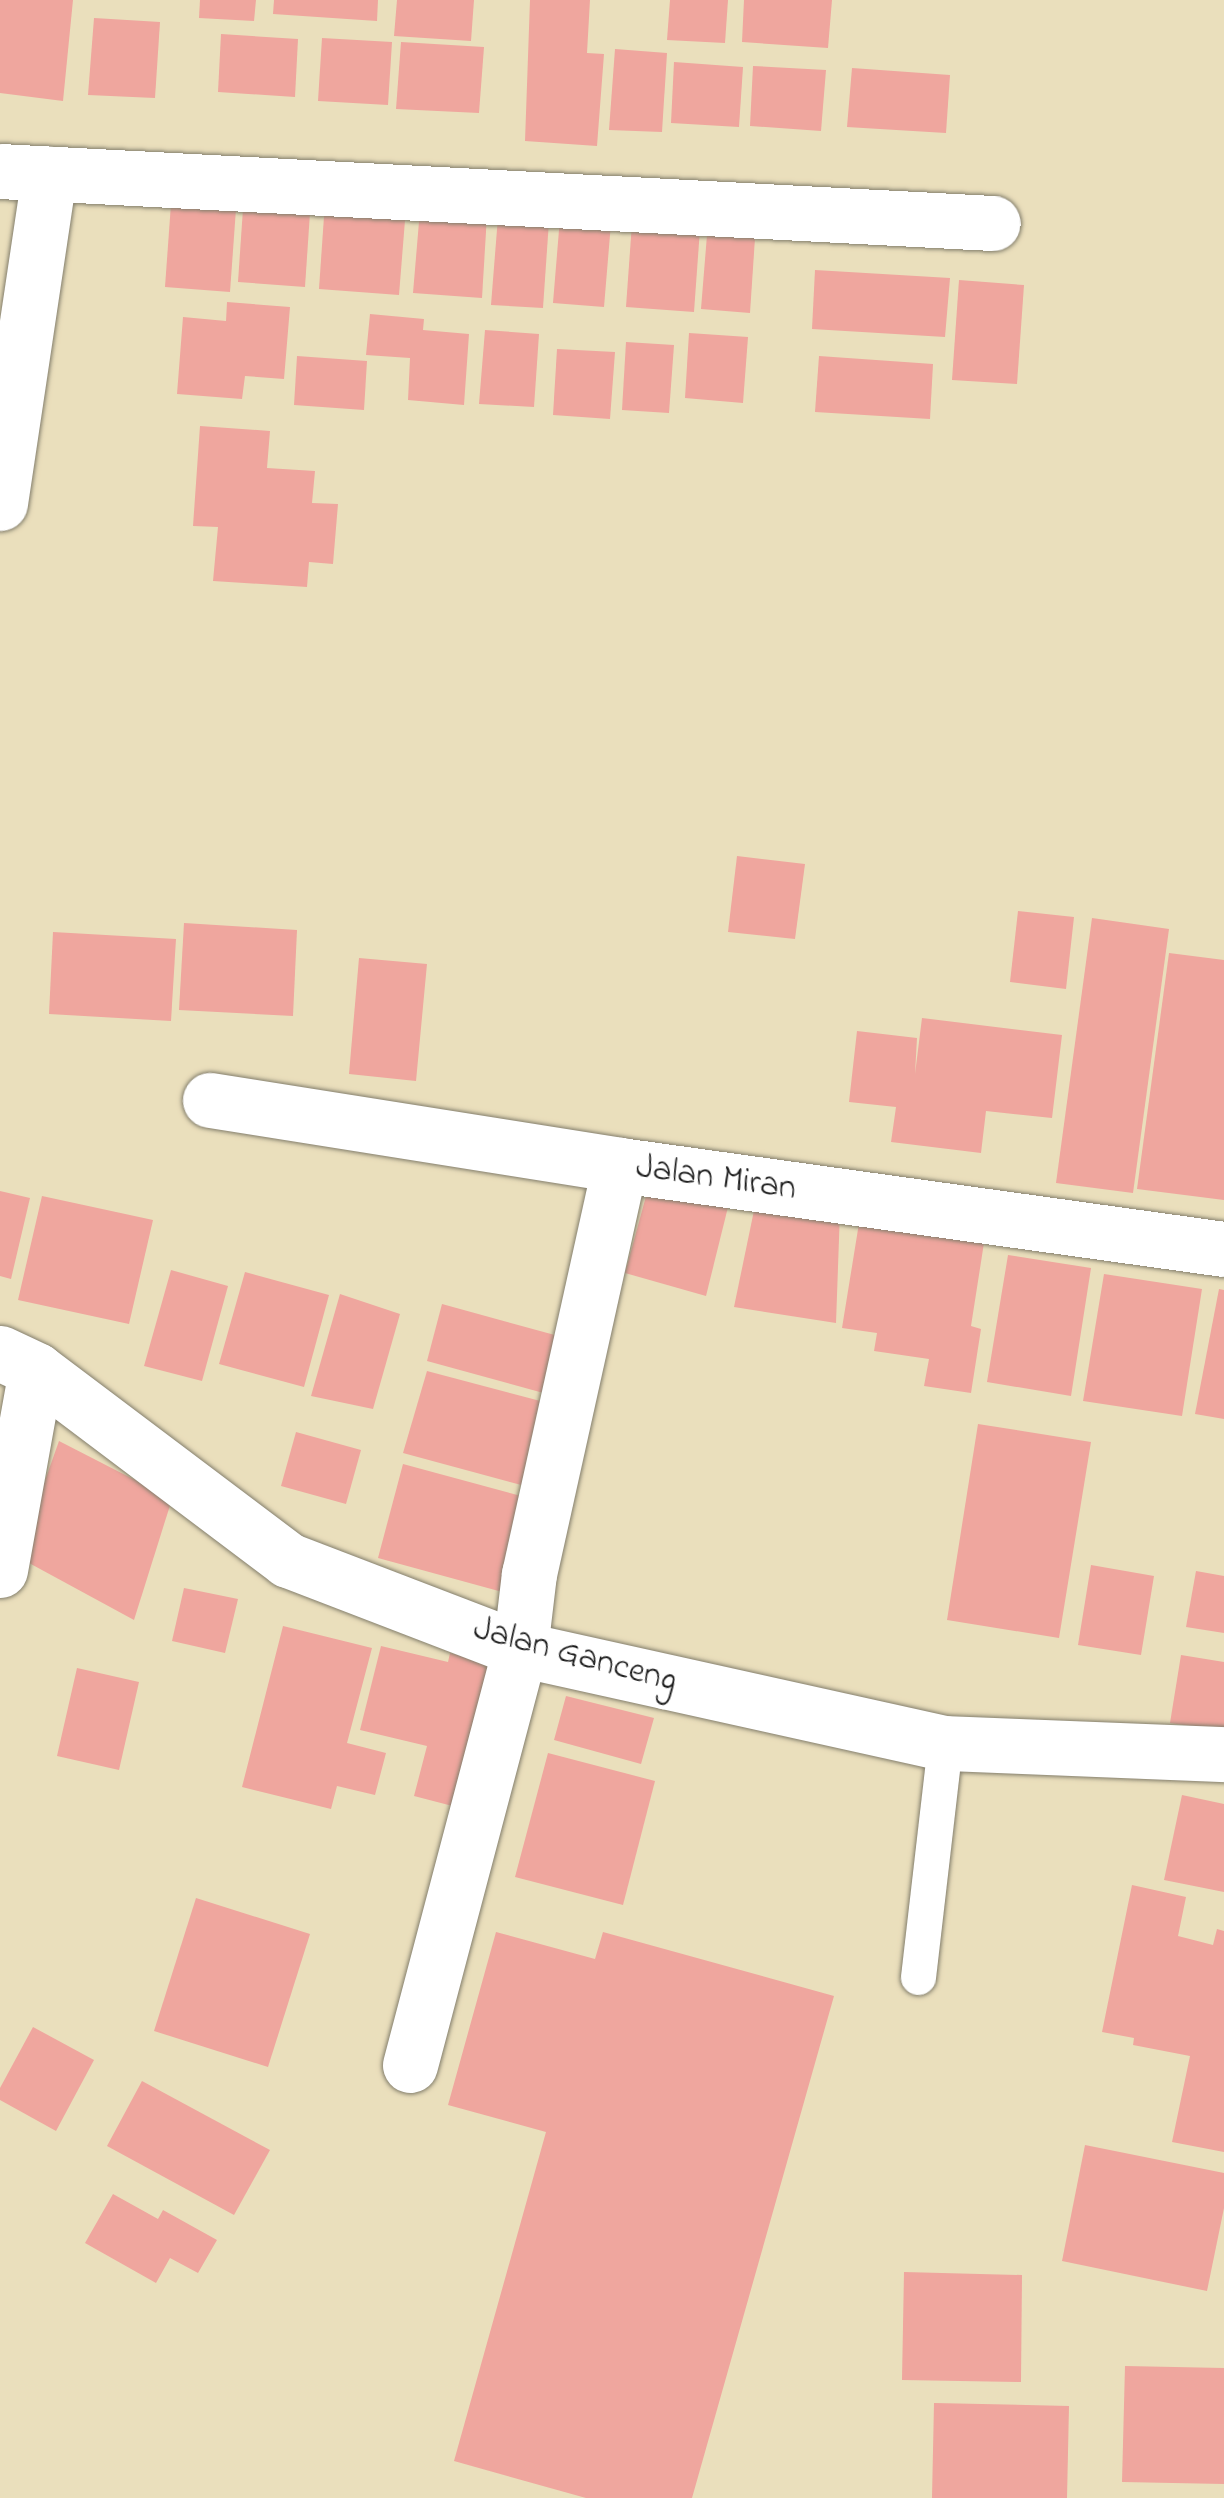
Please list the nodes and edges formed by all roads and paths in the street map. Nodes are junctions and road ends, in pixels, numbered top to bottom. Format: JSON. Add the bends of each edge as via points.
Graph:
{"nodes":[{"id":1,"x":24,"y":172,"type":"edge"},
{"id":2,"x":993,"y":223,"type":"dead end"},
{"id":3,"x":0,"y":503,"type":"edge"},
{"id":4,"x":210,"y":1100,"type":"dead end"},
{"id":5,"x":620,"y":1166,"type":"junction"},
{"id":6,"x":1224,"y":1249,"type":"edge"},
{"id":7,"x":18,"y":1361,"type":"edge"},
{"id":8,"x":0,"y":1570,"type":"edge"},
{"id":9,"x":520,"y":1650,"type":"junction"},
{"id":10,"x":945,"y":1743,"type":"junction"},
{"id":11,"x":1224,"y":1754,"type":"edge"},
{"id":12,"x":918,"y":1977,"type":"dead end"},
{"id":13,"x":410,"y":2065,"type":"dead end"}],
"edges":[{"from":1,"to":2,"type":"street"},
{"from":1,"to":3,"type":"street"},
{"from":4,"to":5,"type":"street","name":"Jalan Miran"},
{"from":5,"to":6,"type":"street","name":"Jalan Miran"},
{"from":5,"to":9,"type":"street","via":[[530,1574]]},
{"from":7,"to":8,"type":"street"},
{"from":7,"to":9,"type":"street","name":"Jalan Ganceng","via":[[288,1560]]},
{"from":9,"to":10,"type":"street","name":"Jalan Ganceng"},
{"from":9,"to":13,"type":"street"},
{"from":10,"to":11,"type":"street","name":"Jalan Ganceng"},
{"from":10,"to":12,"type":"lane"}]}
